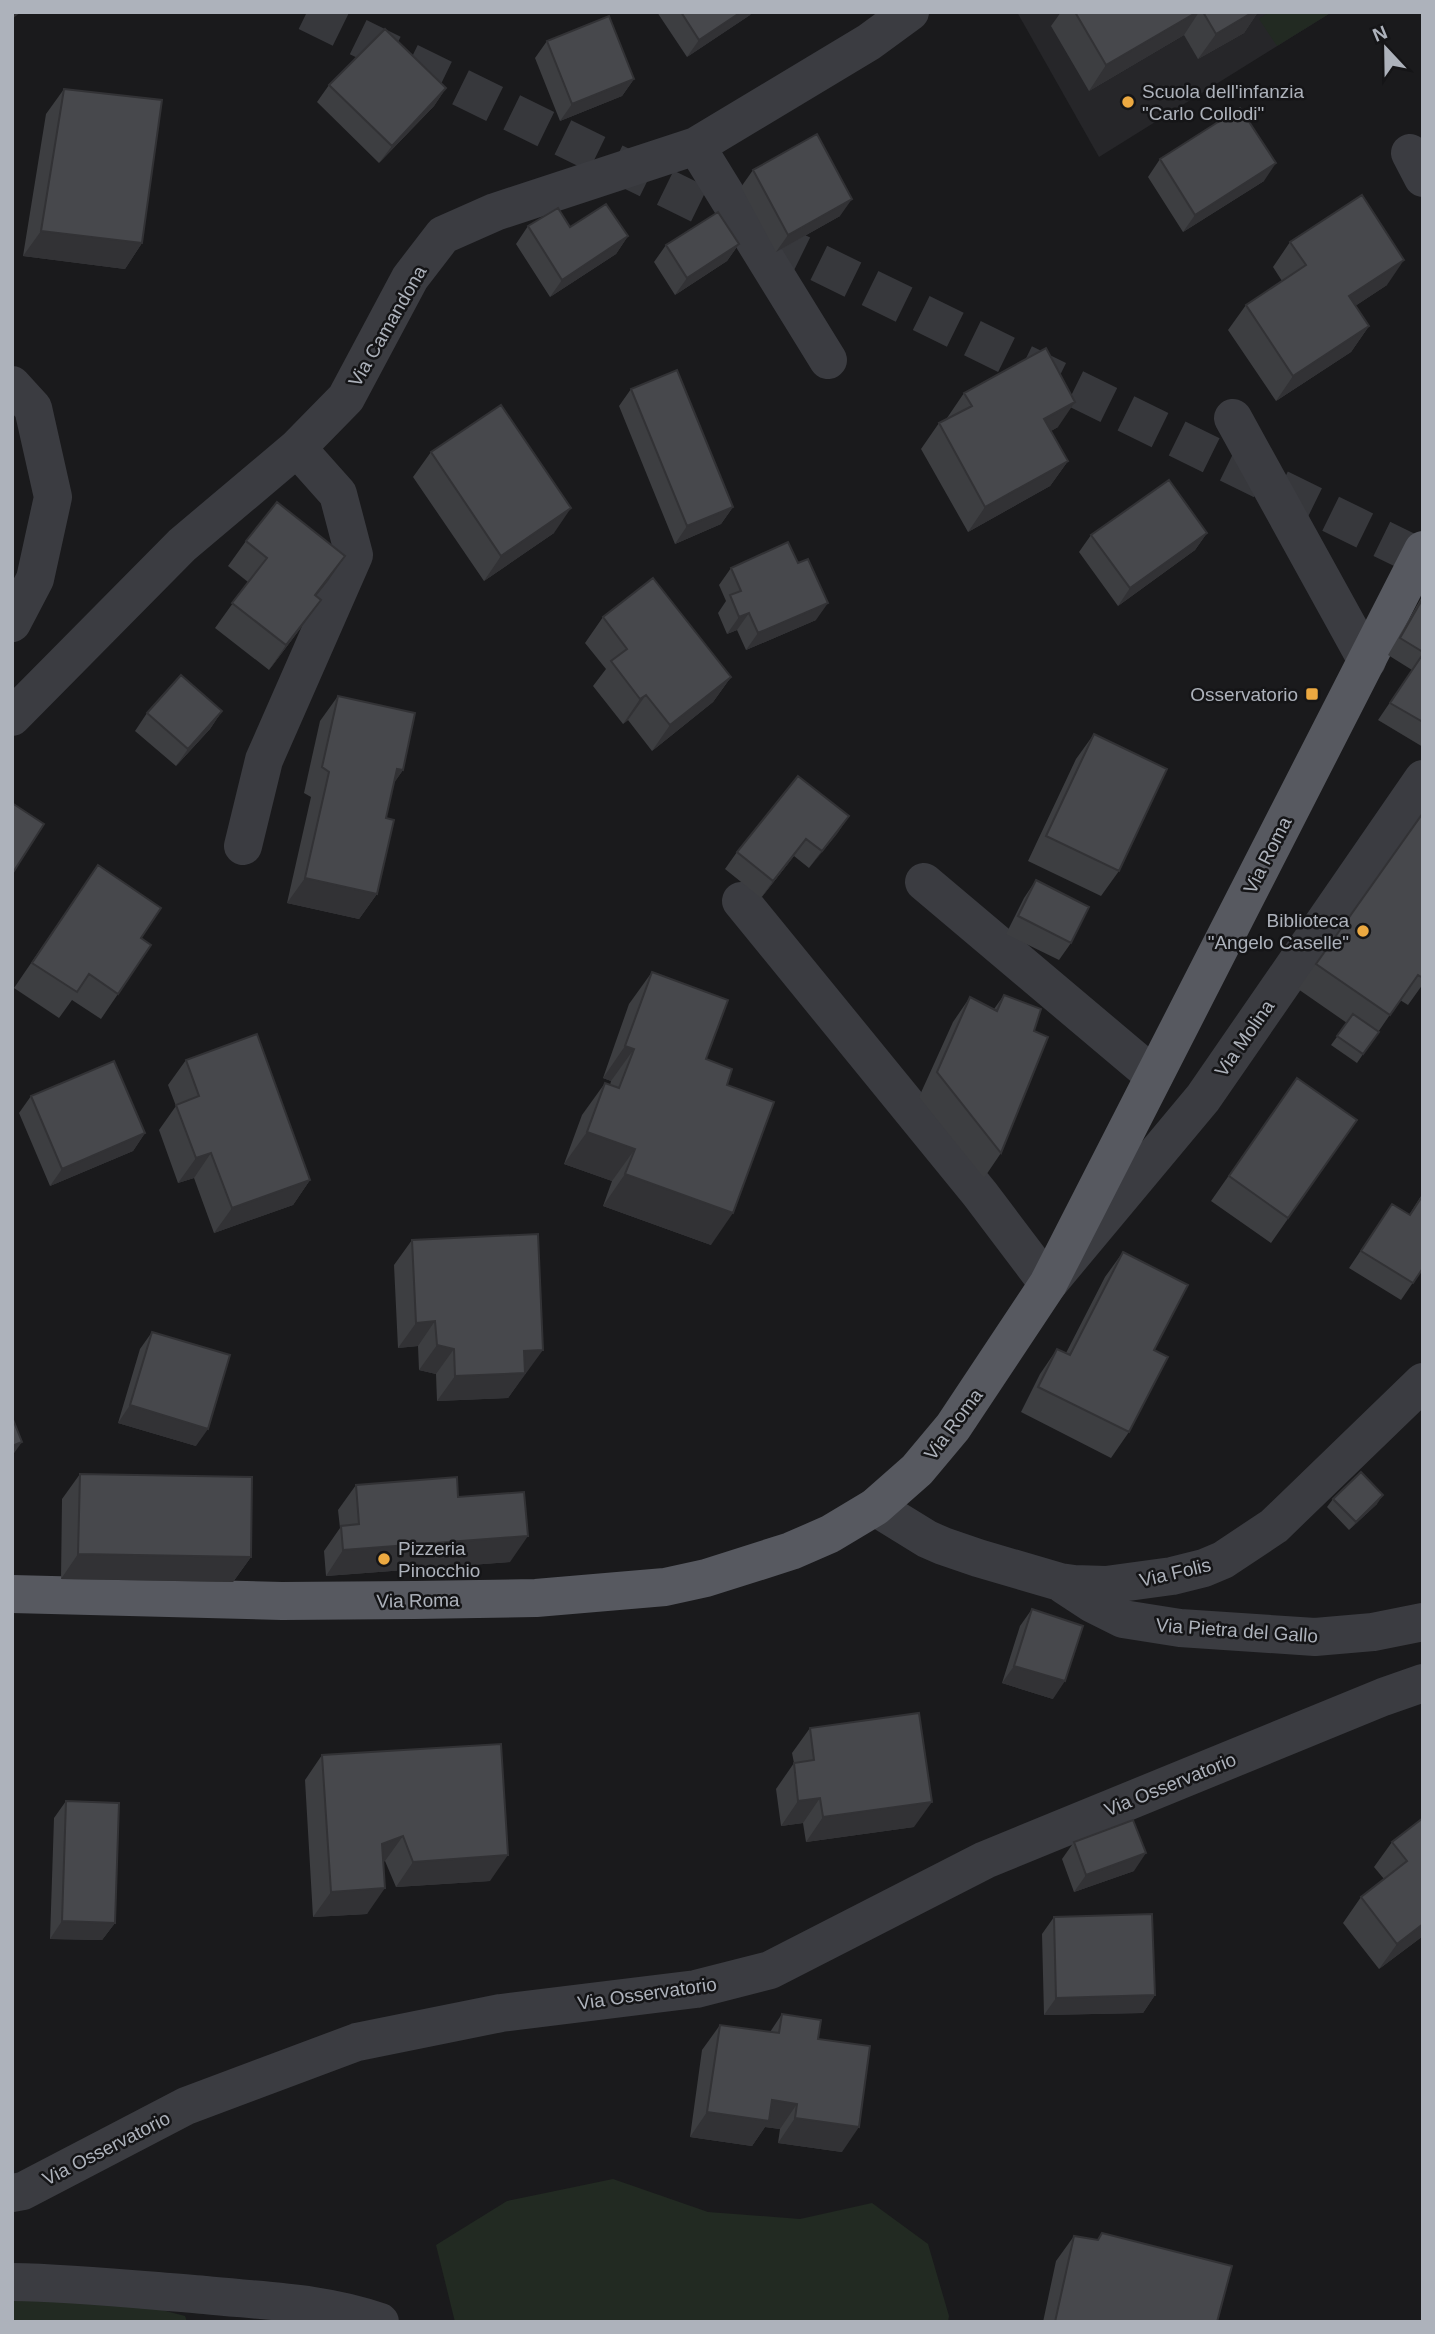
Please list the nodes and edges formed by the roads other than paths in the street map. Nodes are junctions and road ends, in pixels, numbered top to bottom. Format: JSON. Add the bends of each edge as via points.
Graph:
{"nodes":[{"id":1,"x":910,"y":12,"type":"edge"},
{"id":2,"x":696,"y":146,"type":"junction"},
{"id":3,"x":828,"y":360,"type":"dead end"},
{"id":4,"x":12,"y":385,"type":"edge"},
{"id":5,"x":1233,"y":418,"type":"dead end"},
{"id":6,"x":297,"y":448,"type":"junction"},
{"id":7,"x":1423,"y":550,"type":"edge"},
{"id":8,"x":12,"y":623,"type":"edge"},
{"id":9,"x":1367,"y":661,"type":"junction"},
{"id":10,"x":12,"y":717,"type":"edge"},
{"id":11,"x":1423,"y":779,"type":"edge"},
{"id":12,"x":243,"y":846,"type":"dead end"},
{"id":13,"x":925,"y":882,"type":"dead end"},
{"id":14,"x":741,"y":901,"type":"dead end"},
{"id":15,"x":1154,"y":1076,"type":"junction"},
{"id":16,"x":1048,"y":1284,"type":"junction"},
{"id":17,"x":1423,"y":1382,"type":"edge"},
{"id":18,"x":875,"y":1507,"type":"junction"},
{"id":19,"x":1060,"y":1582,"type":"junction"},
{"id":20,"x":12,"y":1594,"type":"edge"},
{"id":21,"x":1423,"y":1622,"type":"edge"},
{"id":22,"x":1423,"y":1683,"type":"edge"},
{"id":23,"x":12,"y":2193,"type":"edge"},
{"id":24,"x":12,"y":2282,"type":"edge"},
{"id":25,"x":380,"y":2322,"type":"edge"}],
"edges":[{"from":1,"to":2,"type":"street","name":"Via Camandona","via":[[869,42]]},
{"from":2,"to":3,"type":"street"},
{"from":2,"to":6,"type":"street","name":"Via Camandona","via":[[495,212],[443,235],[410,278],[346,398]]},
{"from":4,"to":8,"type":"street","via":[[33,408],[53,497],[34,579]]},
{"from":5,"to":9,"type":"street"},
{"from":6,"to":10,"type":"street","name":"Via Camandona","via":[[182,545]]},
{"from":6,"to":12,"type":"street","via":[[338,494],[354,555],[264,760]]},
{"from":7,"to":9,"type":"main road","name":"Via Roma"},
{"from":9,"to":15,"type":"main road","name":"Via Roma"},
{"from":11,"to":16,"type":"street","name":"Via Molina","via":[[1203,1098]]},
{"from":13,"to":15,"type":"street"},
{"from":14,"to":16,"type":"street"},
{"from":15,"to":16,"type":"main road","name":"Via Roma"},
{"from":16,"to":18,"type":"main road","name":"Via Roma","via":[[948,1434],[917,1470]]},
{"from":17,"to":19,"type":"street","name":"Via Folis","via":[[1286,1516],[1223,1560],[1172,1576],[1106,1585]]},
{"from":18,"to":19,"type":"street","name":"Via Folis","via":[[943,1546]]},
{"from":18,"to":20,"type":"main road","name":"Via Roma","via":[[791,1551],[665,1587],[536,1598],[388,1600]]},
{"from":19,"to":21,"type":"street","name":"Via Pietra del Gallo","via":[[1123,1619],[1180,1628],[1315,1637]]},
{"from":22,"to":23,"type":"street","name":"Via Osservatorio","via":[[985,1860],[771,1970],[696,1989],[500,2013],[357,2042],[186,2106]]},
{"from":24,"to":25,"type":"street","via":[[283,2302]]}]}
